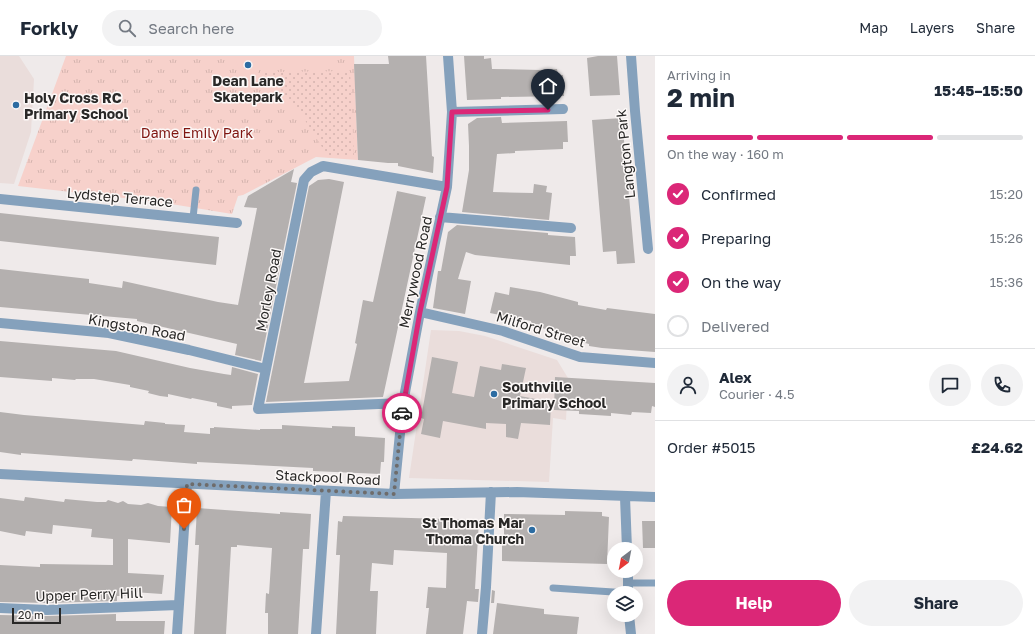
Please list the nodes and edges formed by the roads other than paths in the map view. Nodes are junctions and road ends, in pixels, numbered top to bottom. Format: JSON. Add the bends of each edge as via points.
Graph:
{"nodes":[{"id":1,"x":448,"y":56,"type":"edge"},
{"id":2,"x":631,"y":56,"type":"edge"},
{"id":3,"x":563,"y":109,"type":"dead end"},
{"id":4,"x":452,"y":112,"type":"junction"},
{"id":5,"x":447,"y":187,"type":"junction"},
{"id":6,"x":196,"y":190,"type":"dead end"},
{"id":7,"x":0,"y":199,"type":"edge"},
{"id":8,"x":440,"y":217,"type":"junction"},
{"id":9,"x":193,"y":218,"type":"junction"},
{"id":10,"x":237,"y":223,"type":"dead end"},
{"id":11,"x":571,"y":228,"type":"dead end"},
{"id":12,"x":648,"y":249,"type":"dead end"},
{"id":13,"x":420,"y":312,"type":"junction"},
{"id":14,"x":0,"y":323,"type":"edge"},
{"id":15,"x":655,"y":363,"type":"edge"},
{"id":16,"x":266,"y":369,"type":"junction"},
{"id":17,"x":403,"y":403,"type":"junction"},
{"id":18,"x":0,"y":474,"type":"edge"},
{"id":19,"x":187,"y":484,"type":"junction"},
{"id":20,"x":326,"y":491,"type":"junction"},
{"id":21,"x":491,"y":492,"type":"junction"},
{"id":22,"x":394,"y":494,"type":"junction"},
{"id":23,"x":625,"y":497,"type":"junction"},
{"id":24,"x":655,"y":497,"type":"edge"},
{"id":25,"x":627,"y":542,"type":"edge"},
{"id":26,"x":655,"y":583,"type":"edge"},
{"id":27,"x":643,"y":586,"type":"edge"},
{"id":28,"x":553,"y":588,"type":"dead end"},
{"id":29,"x":607,"y":589,"type":"edge"},
{"id":30,"x":178,"y":605,"type":"junction"},
{"id":31,"x":0,"y":608,"type":"edge"},
{"id":32,"x":630,"y":622,"type":"edge"},
{"id":33,"x":177,"y":634,"type":"edge"},
{"id":34,"x":316,"y":634,"type":"edge"},
{"id":35,"x":482,"y":634,"type":"edge"},
{"id":36,"x":631,"y":634,"type":"edge"}],
"edges":[{"from":1,"to":4,"type":"street","name":"Merrywood Road"},
{"from":2,"to":12,"type":"street","name":"Langton Park"},
{"from":3,"to":4,"type":"street"},
{"from":4,"to":5,"type":"street","name":"Merrywood Road"},
{"from":5,"to":8,"type":"street","name":"Merrywood Road"},
{"from":5,"to":16,"type":"street","name":"Morley Road","via":[[323,166],[311,172],[304,180]]},
{"from":6,"to":9,"type":"lane"},
{"from":7,"to":9,"type":"street","name":"Lydstep Terrace"},
{"from":8,"to":11,"type":"street"},
{"from":8,"to":13,"type":"street","name":"Merrywood Road"},
{"from":9,"to":10,"type":"street","name":"Lydstep Terrace"},
{"from":13,"to":15,"type":"street","name":"Milford Street","via":[[503,332],[580,357]]},
{"from":13,"to":17,"type":"street","name":"Merrywood Road"},
{"from":14,"to":16,"type":"street","name":"Kingston Road","via":[[109,333]]},
{"from":16,"to":17,"type":"street","name":"Morley Road","via":[[258,408]]},
{"from":17,"to":22,"type":"street","name":"Merrywood Road"},
{"from":18,"to":19,"type":"street","name":"Stackpool Road"},
{"from":19,"to":20,"type":"street","name":"Stackpool Road"},
{"from":19,"to":30,"type":"street"},
{"from":20,"to":22,"type":"street","name":"Stackpool Road"},
{"from":20,"to":34,"type":"street"},
{"from":21,"to":22,"type":"street","name":"Stackpool Road"},
{"from":21,"to":23,"type":"street","name":"Stackpool Road"},
{"from":21,"to":35,"type":"street"},
{"from":23,"to":24,"type":"street","name":"Stackpool Road"},
{"from":23,"to":25,"type":"street"},
{"from":26,"to":27,"type":"lane"},
{"from":28,"to":29,"type":"lane"},
{"from":30,"to":31,"type":"street","name":"Upper Perry Hill","via":[[47,610]]},
{"from":30,"to":33,"type":"street"},
{"from":32,"to":36,"type":"street"}]}
